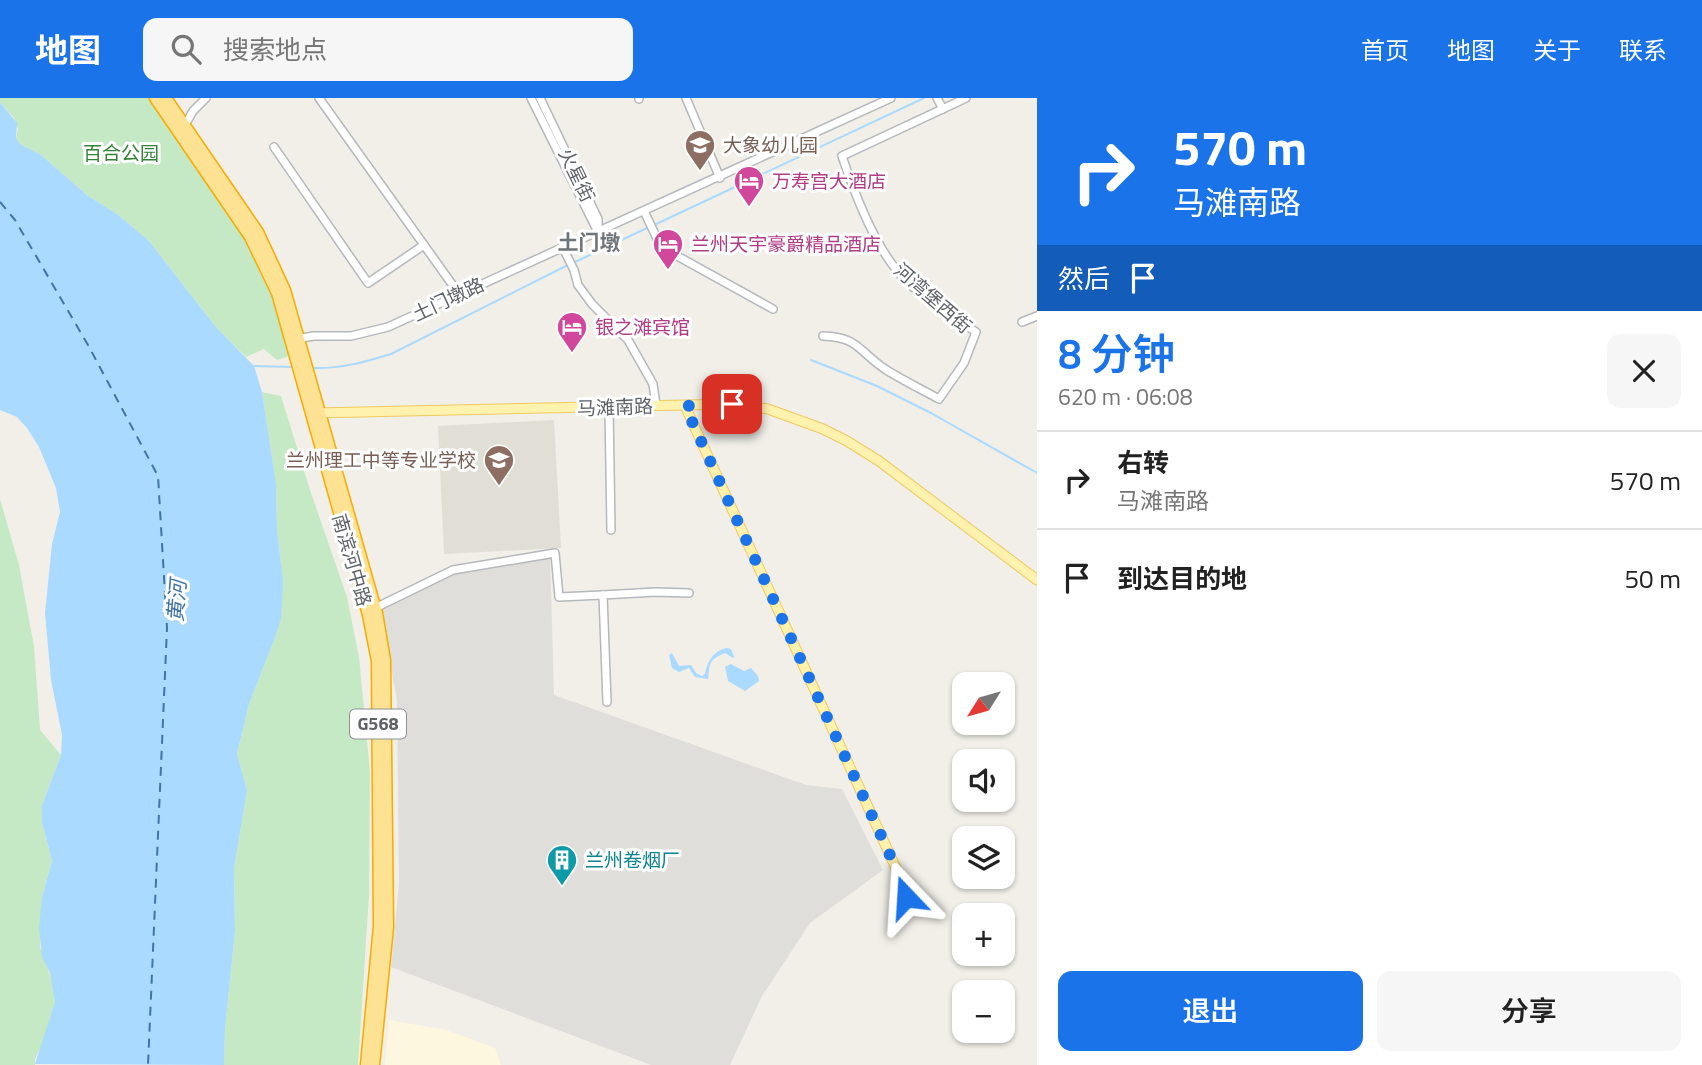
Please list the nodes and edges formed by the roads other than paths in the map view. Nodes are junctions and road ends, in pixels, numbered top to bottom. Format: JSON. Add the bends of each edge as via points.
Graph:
{"nodes":[{"id":1,"x":155,"y":98,"type":"edge"},
{"id":2,"x":166,"y":98,"type":"edge"},
{"id":3,"x":206,"y":98,"type":"edge"},
{"id":4,"x":319,"y":98,"type":"edge"},
{"id":5,"x":531,"y":98,"type":"edge"},
{"id":6,"x":540,"y":98,"type":"edge"},
{"id":7,"x":686,"y":98,"type":"edge"},
{"id":8,"x":891,"y":98,"type":"edge"},
{"id":9,"x":938,"y":98,"type":"edge"},
{"id":10,"x":966,"y":98,"type":"edge"},
{"id":11,"x":943,"y":109,"type":"junction"},
{"id":12,"x":185,"y":125,"type":"junction"},
{"id":13,"x":274,"y":147,"type":"dead end"},
{"id":14,"x":720,"y":178,"type":"junction"},
{"id":15,"x":644,"y":211,"type":"junction"},
{"id":16,"x":597,"y":232,"type":"junction"},
{"id":17,"x":424,"y":245,"type":"junction"},
{"id":18,"x":562,"y":246,"type":"junction"},
{"id":19,"x":459,"y":294,"type":"junction"},
{"id":20,"x":773,"y":309,"type":"dead end"},
{"id":21,"x":1037,"y":316,"type":"edge"},
{"id":22,"x":1023,"y":322,"type":"dead end"},
{"id":23,"x":822,"y":336,"type":"dead end"},
{"id":24,"x":295,"y":339,"type":"junction"},
{"id":25,"x":656,"y":405,"type":"junction"},
{"id":26,"x":685,"y":406,"type":"junction"},
{"id":27,"x":609,"y":408,"type":"junction"},
{"id":28,"x":315,"y":413,"type":"junction"},
{"id":29,"x":611,"y":530,"type":"dead end"},
{"id":30,"x":1037,"y":580,"type":"edge"},
{"id":31,"x":689,"y":593,"type":"dead end"},
{"id":32,"x":603,"y":595,"type":"junction"},
{"id":33,"x":375,"y":607,"type":"junction"},
{"id":34,"x":607,"y":702,"type":"dead end"},
{"id":35,"x":906,"y":897,"type":"dead end"},
{"id":36,"x":366,"y":1065,"type":"edge"},
{"id":37,"x":374,"y":1065,"type":"edge"}],
"edges":[{"from":1,"to":24,"type":"highway","name":"南滨河中路","number":"G568","via":[[250,237]]},
{"from":2,"to":12,"type":"highway","name":"南滨河中路","number":"G568"},
{"from":3,"to":12,"type":"street"},
{"from":4,"to":17,"type":"street"},
{"from":5,"to":16,"type":"street","name":"火星街"},
{"from":6,"to":16,"type":"street","name":"火星街","via":[[598,219]]},
{"from":7,"to":14,"type":"street"},
{"from":8,"to":14,"type":"street","name":"土门墩路"},
{"from":9,"to":11,"type":"street"},
{"from":10,"to":11,"type":"street","name":"河湾堡西街"},
{"from":11,"to":23,"type":"street","name":"河湾堡西街","via":[[842,156],[853,189],[900,274],[976,332],[964,363],[939,399],[883,368],[857,344]]},
{"from":12,"to":24,"type":"highway","name":"南滨河中路","number":"G568","via":[[258,232],[285,290]]},
{"from":13,"to":17,"type":"street","via":[[369,283]]},
{"from":14,"to":15,"type":"street","name":"土门墩路"},
{"from":15,"to":16,"type":"street","name":"土门墩路"},
{"from":15,"to":20,"type":"street","via":[[662,247]]},
{"from":16,"to":18,"type":"street","name":"土门墩路"},
{"from":17,"to":19,"type":"street"},
{"from":18,"to":19,"type":"street","name":"土门墩路"},
{"from":18,"to":25,"type":"street","via":[[578,285],[628,340],[653,384]]},
{"from":19,"to":24,"type":"street","name":"土门墩路","via":[[388,327],[351,336]]},
{"from":21,"to":22,"type":"street"},
{"from":24,"to":28,"type":"highway","name":"南滨河中路","number":"G568"},
{"from":25,"to":26,"type":"main road","name":"马滩南路"},
{"from":25,"to":27,"type":"main road","name":"马滩南路"},
{"from":26,"to":30,"type":"main road","name":"马滩南路","via":[[732,404],[768,409],[823,429],[879,461]]},
{"from":26,"to":35,"type":"main road"},
{"from":27,"to":28,"type":"main road","name":"马滩南路"},
{"from":27,"to":29,"type":"street"},
{"from":28,"to":33,"type":"highway","name":"南滨河中路","number":"G568"},
{"from":28,"to":36,"type":"highway","name":"南滨河中路","number":"G568","via":[[377,661],[379,926]]},
{"from":31,"to":32,"type":"street"},
{"from":32,"to":33,"type":"street","via":[[559,597],[555,553],[453,570]]},
{"from":32,"to":34,"type":"street"},
{"from":33,"to":37,"type":"highway","name":"南滨河中路","number":"G568","via":[[385,660],[388,927]]}]}
